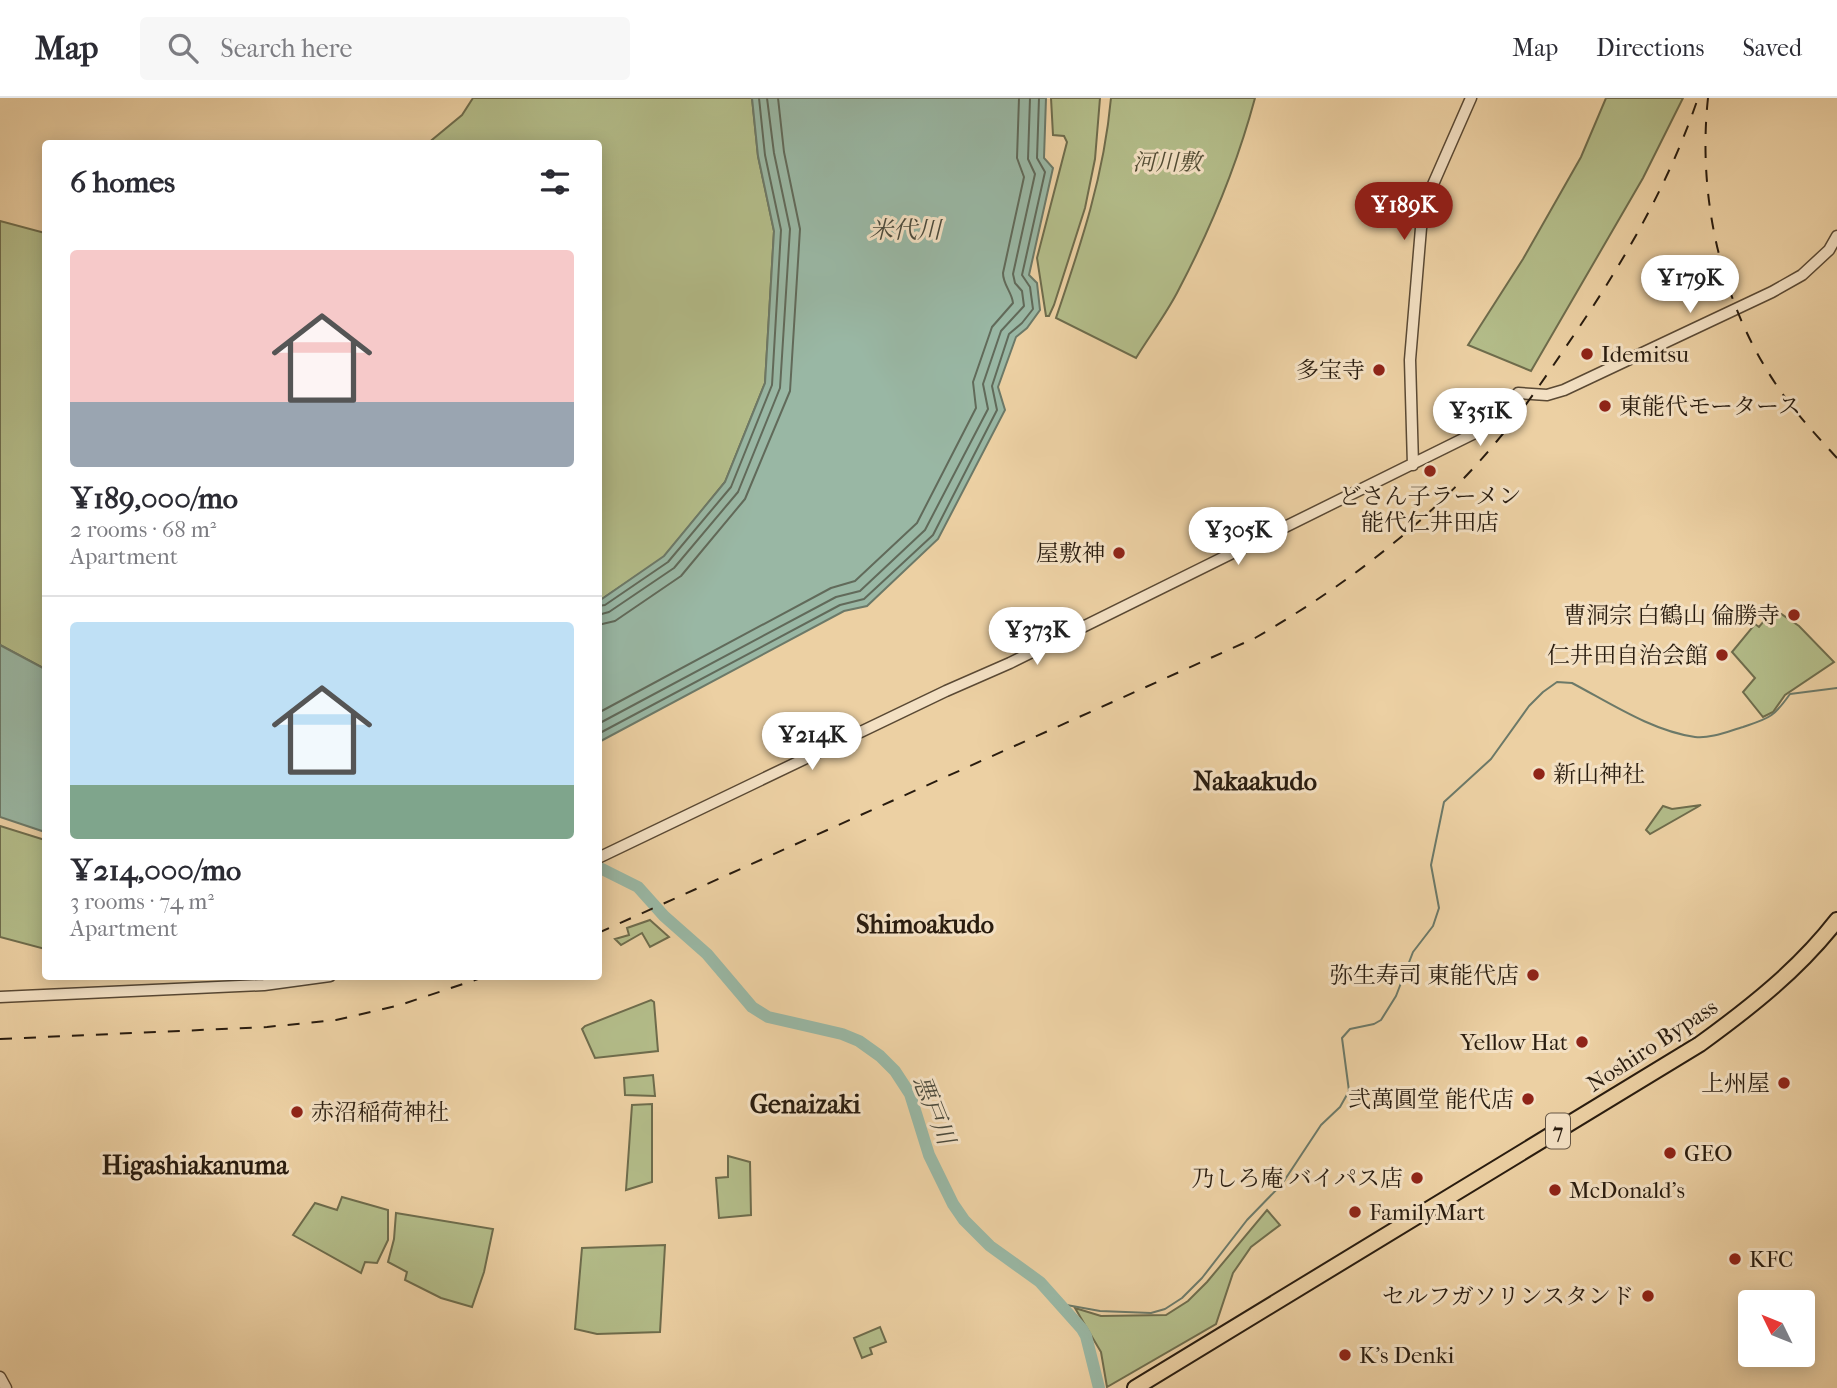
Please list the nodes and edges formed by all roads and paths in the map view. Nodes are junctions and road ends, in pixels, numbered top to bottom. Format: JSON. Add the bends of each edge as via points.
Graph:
{"nodes":[{"id":1,"x":1472,"y":98,"type":"edge"},
{"id":2,"x":1837,"y":236,"type":"edge"},
{"id":3,"x":1413,"y":465,"type":"junction"},
{"id":4,"x":602,"y":856,"type":"edge"},
{"id":5,"x":1837,"y":920,"type":"edge"},
{"id":6,"x":301,"y":980,"type":"edge"},
{"id":7,"x":0,"y":997,"type":"edge"},
{"id":8,"x":0,"y":1377,"type":"edge"},
{"id":9,"x":6,"y":1388,"type":"edge"},
{"id":10,"x":1135,"y":1388,"type":"edge"}],
"edges":[{"from":1,"to":3,"type":"street","via":[[1431,189],[1421,228],[1410,360]]},
{"from":2,"to":3,"type":"street","via":[[1804,273],[1772,292],[1564,390],[1547,395],[1518,393],[1483,429]]},
{"from":3,"to":4,"type":"street"},
{"from":5,"to":10,"type":"highway","name":"Noshiro Bypass","number":"7","via":[[1792,970],[1700,1044]]},
{"from":6,"to":7,"type":"street","via":[[257,986]]},
{"from":8,"to":9,"type":"street"}]}
